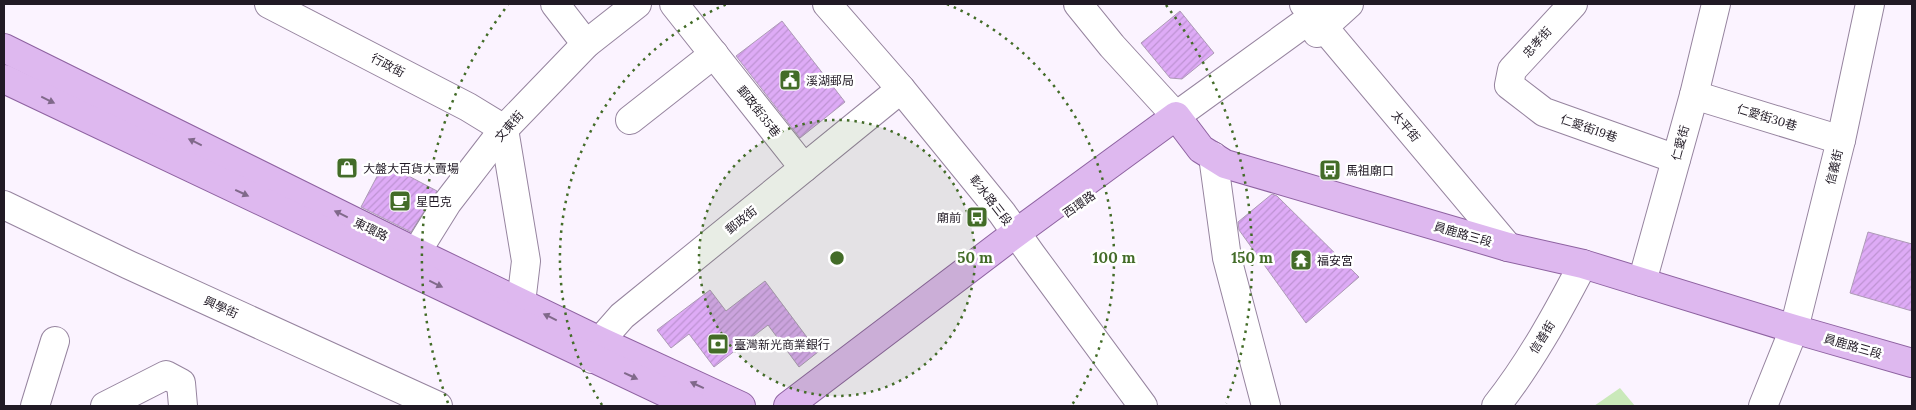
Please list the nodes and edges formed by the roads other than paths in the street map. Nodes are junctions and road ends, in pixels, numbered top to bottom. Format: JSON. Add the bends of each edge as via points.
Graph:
{"nodes":[{"id":1,"x":555,"y":4,"type":"edge"},
{"id":2,"x":636,"y":4,"type":"edge"},
{"id":3,"x":674,"y":4,"type":"edge"},
{"id":4,"x":827,"y":4,"type":"edge"},
{"id":5,"x":1078,"y":4,"type":"edge"},
{"id":6,"x":1348,"y":4,"type":"edge"},
{"id":7,"x":1573,"y":4,"type":"edge"},
{"id":8,"x":1716,"y":4,"type":"edge"},
{"id":9,"x":1870,"y":4,"type":"edge"},
{"id":10,"x":276,"y":5,"type":"edge"},
{"id":11,"x":1317,"y":13,"type":"edge"},
{"id":12,"x":586,"y":44,"type":"junction"},
{"id":13,"x":4,"y":48,"type":"edge"},
{"id":14,"x":714,"y":54,"type":"junction"},
{"id":15,"x":4,"y":79,"type":"edge"},
{"id":16,"x":1509,"y":85,"type":"joint"},
{"id":17,"x":900,"y":89,"type":"junction"},
{"id":18,"x":1694,"y":95,"type":"junction"},
{"id":19,"x":630,"y":120,"type":"dead end"},
{"id":20,"x":1181,"y":122,"type":"junction"},
{"id":21,"x":504,"y":129,"type":"junction"},
{"id":22,"x":1841,"y":140,"type":"junction"},
{"id":23,"x":1213,"y":156,"type":"junction"},
{"id":24,"x":1676,"y":159,"type":"junction"},
{"id":25,"x":804,"y":168,"type":"junction"},
{"id":26,"x":4,"y":205,"type":"edge"},
{"id":27,"x":1020,"y":238,"type":"junction"},
{"id":28,"x":1508,"y":247,"type":"junction"},
{"id":29,"x":411,"y":260,"type":"junction"},
{"id":30,"x":1583,"y":264,"type":"junction"},
{"id":31,"x":1642,"y":282,"type":"junction"},
{"id":32,"x":521,"y":303,"type":"junction"},
{"id":33,"x":1794,"y":329,"type":"junction"},
{"id":34,"x":55,"y":342,"type":"dead end"},
{"id":35,"x":596,"y":350,"type":"junction"},
{"id":36,"x":1912,"y":362,"type":"edge"},
{"id":37,"x":421,"y":403,"type":"edge"},
{"id":38,"x":35,"y":406,"type":"edge"},
{"id":39,"x":104,"y":406,"type":"edge"},
{"id":40,"x":183,"y":406,"type":"edge"},
{"id":41,"x":694,"y":406,"type":"edge"},
{"id":42,"x":741,"y":406,"type":"edge"},
{"id":43,"x":788,"y":406,"type":"edge"},
{"id":44,"x":811,"y":406,"type":"edge"},
{"id":45,"x":1143,"y":406,"type":"edge"},
{"id":46,"x":1266,"y":406,"type":"edge"},
{"id":47,"x":1496,"y":406,"type":"edge"},
{"id":48,"x":1763,"y":406,"type":"edge"}],
"edges":[{"from":1,"to":12,"type":"street"},
{"from":2,"to":12,"type":"street","name":"文東街"},
{"from":3,"to":14,"type":"street","name":"郵政街35巷"},
{"from":4,"to":17,"type":"street","name":"彰水路三段"},
{"from":5,"to":20,"type":"street","name":"員鹿路三段"},
{"from":6,"to":11,"type":"street","name":"西環路"},
{"from":7,"to":16,"type":"street","name":"忠孝街","via":[[1512,70]]},
{"from":8,"to":18,"type":"street","name":"仁愛街"},
{"from":9,"to":22,"type":"street","name":"信義街"},
{"from":10,"to":21,"type":"street","name":"行政街"},
{"from":11,"to":20,"type":"street","name":"西環路"},
{"from":11,"to":28,"type":"street","name":"太平街"},
{"from":12,"to":21,"type":"street","name":"文東街"},
{"from":29,"to":13,"type":"main road","name":"東環路","one_way":true},
{"from":14,"to":19,"type":"street"},
{"from":14,"to":25,"type":"street","name":"郵政街35巷"},
{"from":15,"to":29,"type":"main road","name":"東環路","one_way":true},
{"from":16,"to":24,"type":"street","name":"仁愛街19巷","via":[[1544,112]]},
{"from":17,"to":25,"type":"street","name":"郵政街"},
{"from":17,"to":27,"type":"street","name":"彰水路三段"},
{"from":18,"to":22,"type":"street","name":"仁愛街30巷"},
{"from":18,"to":24,"type":"street","name":"仁愛街"},
{"from":20,"to":23,"type":"main road","name":"員鹿路三段","via":[[1202,149]]},
{"from":20,"to":27,"type":"main road","name":"西環路"},
{"from":21,"to":29,"type":"street","name":"文東街","via":[[447,203]]},
{"from":21,"to":32,"type":"street","via":[[526,261]]},
{"from":22,"to":33,"type":"street","name":"信義街"},
{"from":23,"to":28,"type":"main road","name":"員鹿路三段","via":[[1225,164]]},
{"from":23,"to":46,"type":"street","via":[[1227,258]]},
{"from":24,"to":31,"type":"street","name":"仁愛街"},
{"from":25,"to":35,"type":"street","name":"郵政街","via":[[622,316]]},
{"from":26,"to":37,"type":"street","name":"興學街"},
{"from":27,"to":43,"type":"main road","name":"西環路"},
{"from":27,"to":44,"type":"main road","name":"西環路"},
{"from":27,"to":45,"type":"street","name":"彰水路三段"},
{"from":28,"to":30,"type":"main road","name":"員鹿路三段"},
{"from":29,"to":32,"type":"main road","name":"東環路"},
{"from":29,"to":35,"type":"main road","name":"東環路","one_way":true},
{"from":30,"to":31,"type":"main road","name":"員鹿路三段"},
{"from":30,"to":47,"type":"street","name":"信善街","via":[[1515,382]]},
{"from":31,"to":33,"type":"main road","name":"員鹿路三段"},
{"from":35,"to":32,"type":"main road","name":"東環路","one_way":true},
{"from":33,"to":36,"type":"main road","name":"員鹿路三段"},
{"from":33,"to":48,"type":"street","name":"信義街"},
{"from":34,"to":38,"type":"street"},
{"from":35,"to":41,"type":"main road","name":"東環路","one_way":true},
{"from":42,"to":35,"type":"main road","name":"東環路","one_way":true},
{"from":39,"to":40,"type":"street","via":[[166,375],[181,383]]}]}
